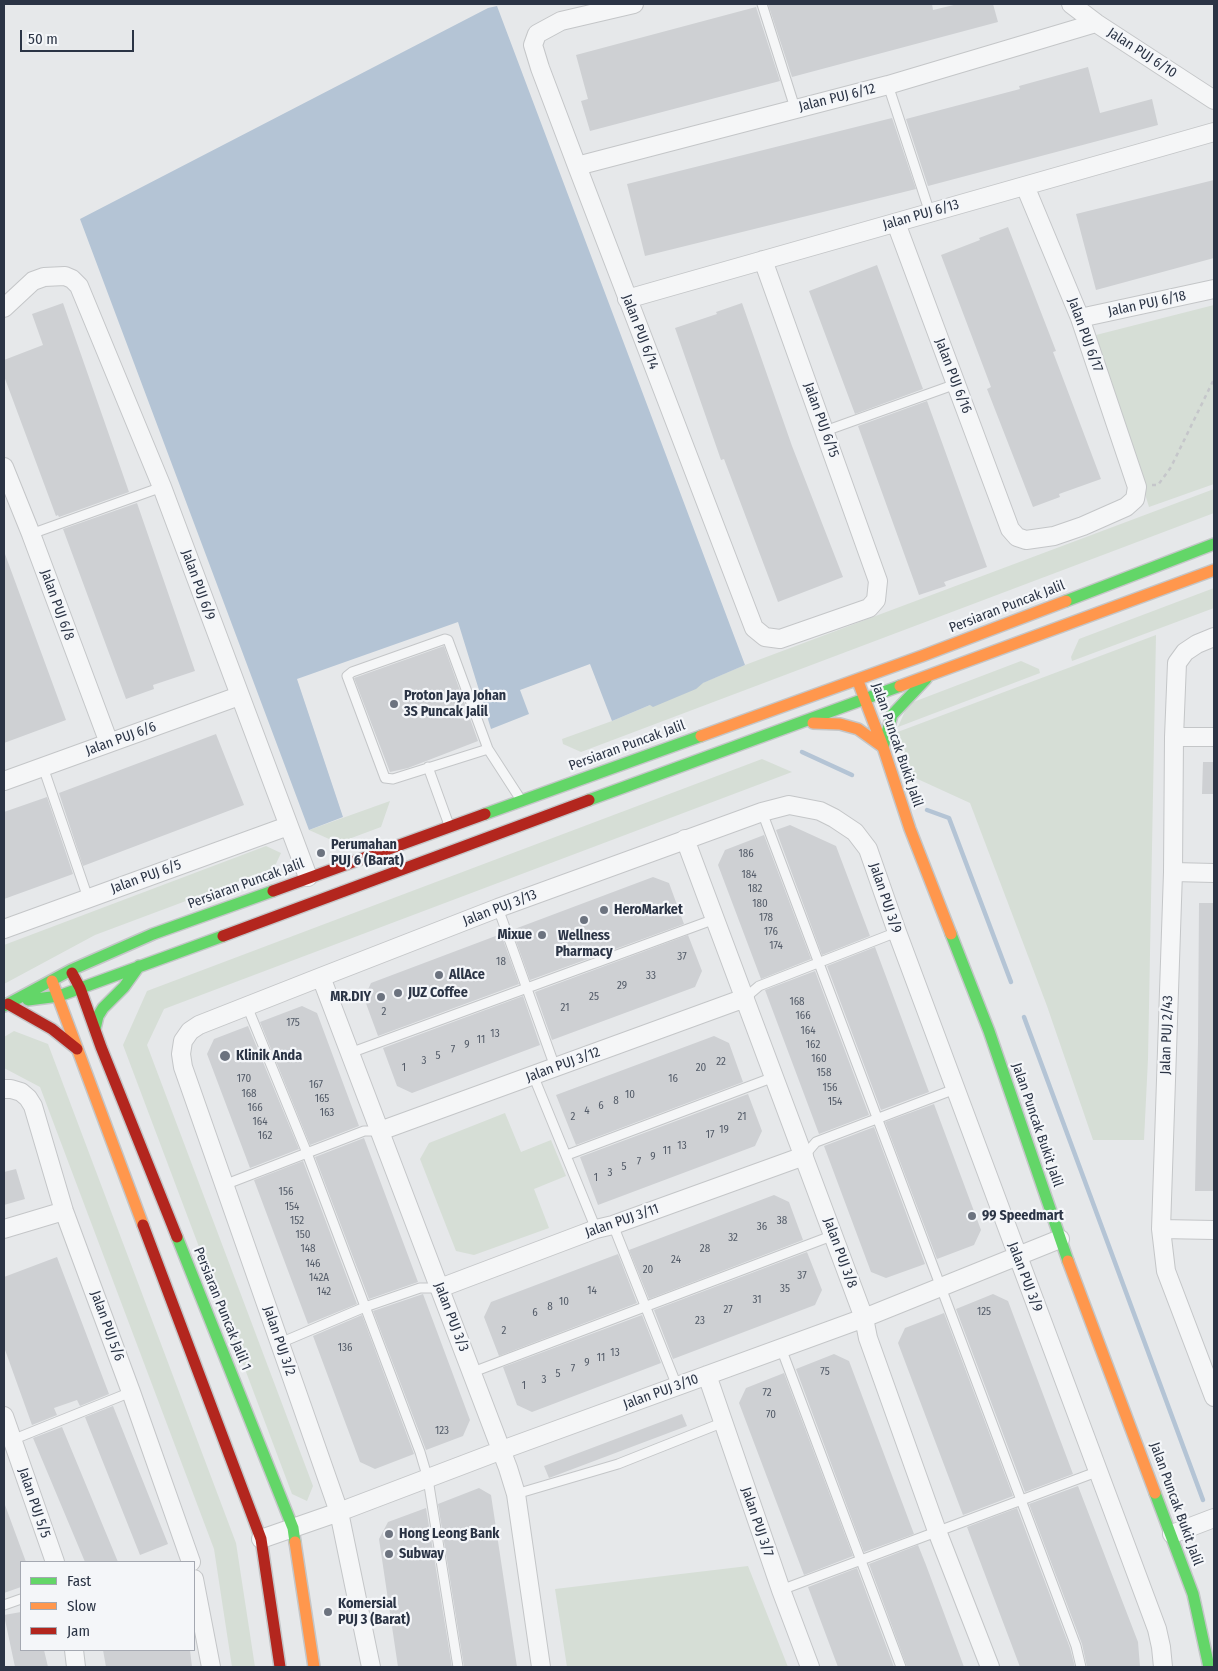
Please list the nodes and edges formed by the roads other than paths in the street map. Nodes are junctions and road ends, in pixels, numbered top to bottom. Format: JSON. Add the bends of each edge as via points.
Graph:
{"nodes":[{"id":1,"x":634,"y":4,"type":"edge"},
{"id":2,"x":762,"y":4,"type":"edge"},
{"id":3,"x":1071,"y":4,"type":"edge"},
{"id":4,"x":1096,"y":22,"type":"junction"},
{"id":5,"x":888,"y":85,"type":"junction"},
{"id":6,"x":1214,"y":100,"type":"edge"},
{"id":7,"x":795,"y":108,"type":"junction"},
{"id":8,"x":1214,"y":132,"type":"edge"},
{"id":9,"x":577,"y":166,"type":"junction"},
{"id":10,"x":1024,"y":186,"type":"junction"},
{"id":11,"x":930,"y":213,"type":"junction"},
{"id":12,"x":896,"y":223,"type":"junction"},
{"id":13,"x":763,"y":260,"type":"junction"},
{"id":14,"x":1214,"y":289,"type":"edge"},
{"id":15,"x":627,"y":298,"type":"junction"},
{"id":16,"x":4,"y":308,"type":"edge"},
{"id":17,"x":1080,"y":318,"type":"junction"},
{"id":18,"x":956,"y":384,"type":"junction"},
{"id":19,"x":825,"y":431,"type":"junction"},
{"id":20,"x":4,"y":467,"type":"edge"},
{"id":21,"x":162,"y":487,"type":"junction"},
{"id":22,"x":1010,"y":528,"type":"joint"},
{"id":23,"x":31,"y":534,"type":"junction"},
{"id":24,"x":1214,"y":544,"type":"edge"},
{"id":25,"x":1214,"y":570,"type":"edge"},
{"id":26,"x":878,"y":581,"type":"joint"},
{"id":27,"x":1214,"y":637,"type":"edge"},
{"id":28,"x":929,"y":675,"type":"junction"},
{"id":29,"x":858,"y":679,"type":"junction"},
{"id":30,"x":239,"y":696,"type":"junction"},
{"id":31,"x":866,"y":699,"type":"junction"},
{"id":32,"x":800,"y":723,"type":"junction"},
{"id":33,"x":1174,"y":737,"type":"junction"},
{"id":34,"x":1214,"y":737,"type":"edge"},
{"id":35,"x":109,"y":743,"type":"junction"},
{"id":36,"x":883,"y":747,"type":"junction"},
{"id":37,"x":488,"y":749,"type":"junction"},
{"id":38,"x":42,"y":767,"type":"junction"},
{"id":39,"x":428,"y":767,"type":"junction"},
{"id":40,"x":4,"y":781,"type":"edge"},
{"id":41,"x":521,"y":800,"type":"junction"},
{"id":42,"x":805,"y":807,"type":"joint"},
{"id":43,"x":762,"y":812,"type":"junction"},
{"id":44,"x":288,"y":826,"type":"junction"},
{"id":45,"x":450,"y":826,"type":"junction"},
{"id":46,"x":685,"y":839,"type":"junction"},
{"id":47,"x":1173,"y":872,"type":"junction"},
{"id":48,"x":1214,"y":873,"type":"edge"},
{"id":49,"x":308,"y":877,"type":"junction"},
{"id":50,"x":88,"y":898,"type":"junction"},
{"id":51,"x":498,"y":908,"type":"junction"},
{"id":52,"x":715,"y":919,"type":"junction"},
{"id":53,"x":4,"y":930,"type":"edge"},
{"id":54,"x":897,"y":932,"type":"junction"},
{"id":55,"x":818,"y":962,"type":"junction"},
{"id":56,"x":140,"y":966,"type":"junction"},
{"id":57,"x":71,"y":970,"type":"junction"},
{"id":58,"x":322,"y":976,"type":"junction"},
{"id":59,"x":52,"y":980,"type":"junction"},
{"id":60,"x":80,"y":988,"type":"junction"},
{"id":61,"x":527,"y":988,"type":"junction"},
{"id":62,"x":59,"y":996,"type":"junction"},
{"id":63,"x":745,"y":998,"type":"junction"},
{"id":64,"x":8,"y":1004,"type":"edge"},
{"id":65,"x":248,"y":1006,"type":"junction"},
{"id":66,"x":199,"y":1025,"type":"joint"},
{"id":67,"x":95,"y":1030,"type":"junction"},
{"id":68,"x":77,"y":1050,"type":"junction"},
{"id":69,"x":350,"y":1053,"type":"junction"},
{"id":70,"x":556,"y":1067,"type":"junction"},
{"id":71,"x":533,"y":1076,"type":"junction"},
{"id":72,"x":774,"y":1077,"type":"junction"},
{"id":73,"x":955,"y":1089,"type":"junction"},
{"id":74,"x":12,"y":1091,"type":"edge"},
{"id":75,"x":878,"y":1118,"type":"junction"},
{"id":76,"x":380,"y":1131,"type":"junction"},
{"id":77,"x":307,"y":1153,"type":"junction"},
{"id":78,"x":567,"y":1155,"type":"junction"},
{"id":79,"x":804,"y":1156,"type":"junction"},
{"id":80,"x":224,"y":1185,"type":"junction"},
{"id":81,"x":64,"y":1211,"type":"junction"},
{"id":82,"x":604,"y":1227,"type":"junction"},
{"id":83,"x":4,"y":1229,"type":"edge"},
{"id":84,"x":1161,"y":1229,"type":"junction"},
{"id":85,"x":1214,"y":1230,"type":"edge"},
{"id":86,"x":834,"y":1235,"type":"junction"},
{"id":87,"x":1060,"y":1239,"type":"junction"},
{"id":88,"x":1017,"y":1256,"type":"junction"},
{"id":89,"x":941,"y":1287,"type":"junction"},
{"id":90,"x":440,"y":1288,"type":"junction"},
{"id":91,"x":646,"y":1306,"type":"junction"},
{"id":92,"x":365,"y":1308,"type":"junction"},
{"id":93,"x":864,"y":1318,"type":"junction"},
{"id":94,"x":280,"y":1343,"type":"junction"},
{"id":95,"x":781,"y":1348,"type":"junction"},
{"id":96,"x":1209,"y":1370,"type":"edge"},
{"id":97,"x":473,"y":1372,"type":"junction"},
{"id":98,"x":708,"y":1375,"type":"junction"},
{"id":99,"x":677,"y":1386,"type":"junction"},
{"id":100,"x":131,"y":1392,"type":"junction"},
{"id":101,"x":1214,"y":1397,"type":"edge"},
{"id":102,"x":4,"y":1416,"type":"edge"},
{"id":103,"x":724,"y":1422,"type":"junction"},
{"id":104,"x":12,"y":1440,"type":"junction"},
{"id":105,"x":502,"y":1450,"type":"junction"},
{"id":106,"x":1099,"y":1472,"type":"junction"},
{"id":107,"x":428,"y":1479,"type":"junction"},
{"id":108,"x":516,"y":1494,"type":"junction"},
{"id":109,"x":1021,"y":1500,"type":"junction"},
{"id":110,"x":339,"y":1512,"type":"junction"},
{"id":111,"x":1214,"y":1518,"type":"edge"},
{"id":112,"x":293,"y":1528,"type":"junction"},
{"id":113,"x":937,"y":1532,"type":"junction"},
{"id":114,"x":1172,"y":1534,"type":"junction"},
{"id":115,"x":261,"y":1539,"type":"junction"},
{"id":116,"x":861,"y":1560,"type":"junction"},
{"id":117,"x":55,"y":1561,"type":"edge"},
{"id":118,"x":190,"y":1561,"type":"edge"},
{"id":119,"x":195,"y":1584,"type":"edge"},
{"id":120,"x":781,"y":1590,"type":"junction"},
{"id":121,"x":20,"y":1599,"type":"edge"},
{"id":122,"x":4,"y":1604,"type":"edge"},
{"id":123,"x":74,"y":1651,"type":"edge"},
{"id":124,"x":76,"y":1667,"type":"edge"},
{"id":125,"x":211,"y":1667,"type":"edge"},
{"id":126,"x":280,"y":1667,"type":"edge"},
{"id":127,"x":314,"y":1667,"type":"edge"},
{"id":128,"x":371,"y":1667,"type":"edge"},
{"id":129,"x":458,"y":1667,"type":"edge"},
{"id":130,"x":541,"y":1667,"type":"edge"},
{"id":131,"x":810,"y":1667,"type":"edge"},
{"id":132,"x":901,"y":1667,"type":"edge"},
{"id":133,"x":990,"y":1667,"type":"edge"},
{"id":134,"x":1081,"y":1667,"type":"edge"},
{"id":135,"x":1163,"y":1667,"type":"edge"},
{"id":136,"x":1209,"y":1667,"type":"edge"}],
"edges":[{"from":1,"to":9,"type":"street","name":"Jalan PUJ 6/14","via":[[560,21],[537,34],[533,45]]},
{"from":2,"to":7,"type":"lane"},
{"from":3,"to":4,"type":"street","name":"Jalan PUJ 6/10"},
{"from":4,"to":5,"type":"street","name":"Jalan PUJ 6/12"},
{"from":4,"to":6,"type":"street","name":"Jalan PUJ 6/10"},
{"from":5,"to":7,"type":"street","name":"Jalan PUJ 6/12"},
{"from":5,"to":11,"type":"lane"},
{"from":7,"to":9,"type":"street","name":"Jalan PUJ 6/12"},
{"from":8,"to":10,"type":"street","name":"Jalan PUJ 6/13"},
{"from":9,"to":15,"type":"street","name":"Jalan PUJ 6/14"},
{"from":10,"to":11,"type":"street","name":"Jalan PUJ 6/13"},
{"from":10,"to":17,"type":"street","name":"Jalan PUJ 6/17"},
{"from":11,"to":12,"type":"street","name":"Jalan PUJ 6/13"},
{"from":12,"to":13,"type":"street","name":"Jalan PUJ 6/13"},
{"from":12,"to":18,"type":"street","name":"Jalan PUJ 6/16"},
{"from":13,"to":15,"type":"street","name":"Jalan PUJ 6/13"},
{"from":13,"to":19,"type":"street","name":"Jalan PUJ 6/15"},
{"from":14,"to":17,"type":"street","name":"Jalan PUJ 6/18"},
{"from":15,"to":26,"type":"street","name":"Jalan PUJ 6/14","via":[[754,628],[764,637],[780,639],[860,612],[876,600]]},
{"from":16,"to":21,"type":"street","name":"Jalan PUJ 6/9","via":[[33,281],[44,277],[65,276],[79,286]]},
{"from":17,"to":22,"type":"street","name":"Jalan PUJ 6/17","via":[[1137,487],[1135,499],[1126,507],[1054,536],[1026,540],[1017,537]]},
{"from":18,"to":19,"type":"lane"},
{"from":18,"to":22,"type":"street","name":"Jalan PUJ 6/16"},
{"from":19,"to":26,"type":"street","name":"Jalan PUJ 6/15"},
{"from":20,"to":23,"type":"street","name":"Jalan PUJ 6/8"},
{"from":21,"to":23,"type":"lane"},
{"from":21,"to":30,"type":"street","name":"Jalan PUJ 6/9"},
{"from":23,"to":35,"type":"street","name":"Jalan PUJ 6/8"},
{"from":24,"to":29,"type":"main road","name":"Persiaran Puncak Jalil"},
{"from":25,"to":28,"type":"main road"},
{"from":27,"to":33,"type":"street","name":"Jalan PUJ 2/43","via":[[1185,652],[1177,663]]},
{"from":28,"to":31,"type":"main road"},
{"from":28,"to":36,"type":"main road","via":[[892,715]]},
{"from":29,"to":31,"type":"main road","name":"Jalan Puncak Bukit Jalil"},
{"from":29,"to":41,"type":"main road","name":"Persiaran Puncak Jalil"},
{"from":30,"to":35,"type":"street","name":"Jalan PUJ 6/6"},
{"from":30,"to":44,"type":"street","name":"Jalan PUJ 6/9"},
{"from":31,"to":32,"type":"main road"},
{"from":31,"to":36,"type":"main road","name":"Jalan Puncak Bukit Jalil"},
{"from":32,"to":36,"type":"main road","via":[[840,724],[858,729]]},
{"from":32,"to":56,"type":"main road"},
{"from":33,"to":34,"type":"street"},
{"from":33,"to":47,"type":"street","name":"Jalan PUJ 2/43"},
{"from":35,"to":38,"type":"street","name":"Jalan PUJ 6/6"},
{"from":36,"to":87,"type":"main road","name":"Jalan Puncak Bukit Jalil","via":[[910,829],[989,1031]]},
{"from":37,"to":39,"type":"lane"},
{"from":37,"to":39,"type":"lane","via":[[445,638],[349,674],[350,685],[385,778],[393,779]]},
{"from":37,"to":41,"type":"lane"},
{"from":38,"to":40,"type":"street","name":"Jalan PUJ 6/6"},
{"from":38,"to":50,"type":"lane"},
{"from":39,"to":45,"type":"lane"},
{"from":41,"to":45,"type":"main road","name":"Persiaran Puncak Jalil"},
{"from":42,"to":43,"type":"street","name":"Jalan PUJ 3/13","via":[[789,805]]},
{"from":42,"to":54,"type":"street","name":"Jalan PUJ 3/9","via":[[834,818],[855,832],[864,843]]},
{"from":43,"to":46,"type":"street","name":"Jalan PUJ 3/13"},
{"from":43,"to":55,"type":"lane"},
{"from":44,"to":49,"type":"street","name":"Jalan PUJ 6/9"},
{"from":44,"to":50,"type":"street","name":"Jalan PUJ 6/5"},
{"from":45,"to":49,"type":"main road","name":"Persiaran Puncak Jalil"},
{"from":46,"to":51,"type":"street","name":"Jalan PUJ 3/13"},
{"from":46,"to":52,"type":"street","name":"Jalan PUJ 3/8"},
{"from":47,"to":48,"type":"street"},
{"from":47,"to":84,"type":"street","name":"Jalan PUJ 2/43"},
{"from":49,"to":57,"type":"main road","name":"Persiaran Puncak Jalil","via":[[153,934]]},
{"from":50,"to":53,"type":"street","name":"Jalan PUJ 6/5"},
{"from":51,"to":58,"type":"street","name":"Jalan PUJ 3/13"},
{"from":51,"to":61,"type":"lane"},
{"from":52,"to":61,"type":"lane"},
{"from":52,"to":63,"type":"street","name":"Jalan PUJ 3/8"},
{"from":54,"to":55,"type":"lane"},
{"from":54,"to":73,"type":"street","name":"Jalan PUJ 3/9"},
{"from":55,"to":63,"type":"lane","via":[[760,986]]},
{"from":55,"to":75,"type":"lane"},
{"from":56,"to":60,"type":"main road"},
{"from":56,"to":67,"type":"main road","via":[[103,1008]]},
{"from":57,"to":59,"type":"main road","name":"Persiaran Puncak Jalil"},
{"from":57,"to":60,"type":"main road","name":"Persiaran Puncak Jalil 1"},
{"from":58,"to":65,"type":"street","name":"Jalan PUJ 3/13"},
{"from":58,"to":69,"type":"street","name":"Jalan PUJ 3/3"},
{"from":59,"to":62,"type":"main road"},
{"from":59,"to":64,"type":"main road","name":"Persiaran Puncak Jalil"},
{"from":60,"to":62,"type":"main road"},
{"from":60,"to":67,"type":"main road","name":"Persiaran Puncak Jalil 1"},
{"from":61,"to":69,"type":"lane"},
{"from":61,"to":70,"type":"lane"},
{"from":62,"to":64,"type":"main road"},
{"from":62,"to":68,"type":"main road"},
{"from":63,"to":70,"type":"street","name":"Jalan PUJ 3/12"},
{"from":63,"to":72,"type":"street","name":"Jalan PUJ 3/8"},
{"from":64,"to":68,"type":"main road","via":[[52,1029]]},
{"from":65,"to":66,"type":"street","name":"Jalan PUJ 3/13"},
{"from":65,"to":77,"type":"lane"},
{"from":66,"to":80,"type":"street","name":"Jalan PUJ 3/2","via":[[183,1041],[183,1067]]},
{"from":67,"to":112,"type":"main road","name":"Persiaran Puncak Jalil 1"},
{"from":68,"to":115,"type":"main road"},
{"from":69,"to":76,"type":"street","name":"Jalan PUJ 3/3"},
{"from":70,"to":71,"type":"street","name":"Jalan PUJ 3/12"},
{"from":71,"to":76,"type":"street","name":"Jalan PUJ 3/12"},
{"from":71,"to":78,"type":"lane"},
{"from":72,"to":78,"type":"lane"},
{"from":72,"to":79,"type":"street","name":"Jalan PUJ 3/8"},
{"from":73,"to":75,"type":"lane"},
{"from":73,"to":88,"type":"street","name":"Jalan PUJ 3/9"},
{"from":74,"to":81,"type":"street","name":"Jalan PUJ 5/6","via":[[28,1098],[33,1106]]},
{"from":75,"to":79,"type":"lane","via":[[816,1142]]},
{"from":75,"to":89,"type":"lane"},
{"from":76,"to":77,"type":"lane","via":[[364,1131]]},
{"from":76,"to":90,"type":"street","name":"Jalan PUJ 3/3"},
{"from":77,"to":80,"type":"lane"},
{"from":77,"to":92,"type":"lane"},
{"from":78,"to":82,"type":"lane"},
{"from":79,"to":82,"type":"street","name":"Jalan PUJ 3/11"},
{"from":79,"to":86,"type":"street","name":"Jalan PUJ 3/8"},
{"from":80,"to":94,"type":"street","name":"Jalan PUJ 3/2"},
{"from":81,"to":83,"type":"street"},
{"from":81,"to":100,"type":"street","name":"Jalan PUJ 5/6"},
{"from":82,"to":90,"type":"street","name":"Jalan PUJ 3/11"},
{"from":82,"to":91,"type":"lane"},
{"from":84,"to":85,"type":"street"},
{"from":84,"to":96,"type":"street","name":"Jalan PUJ 2/43","via":[[1166,1271]]},
{"from":86,"to":91,"type":"lane"},
{"from":86,"to":93,"type":"street","name":"Jalan PUJ 3/8"},
{"from":87,"to":88,"type":"street","name":"Jalan PUJ 3/10"},
{"from":87,"to":114,"type":"main road","name":"Jalan Puncak Bukit Jalil"},
{"from":88,"to":89,"type":"street","name":"Jalan PUJ 3/10"},
{"from":88,"to":106,"type":"street","name":"Jalan PUJ 3/9"},
{"from":89,"to":93,"type":"street","name":"Jalan PUJ 3/10"},
{"from":89,"to":109,"type":"lane"},
{"from":90,"to":92,"type":"lane","via":[[420,1288]]},
{"from":90,"to":97,"type":"street","name":"Jalan PUJ 3/3"},
{"from":91,"to":97,"type":"lane"},
{"from":91,"to":99,"type":"lane"},
{"from":92,"to":94,"type":"lane"},
{"from":92,"to":107,"type":"lane"},
{"from":93,"to":95,"type":"street","name":"Jalan PUJ 3/10"},
{"from":93,"to":113,"type":"street","name":"Jalan PUJ 3/8","via":[[868,1338]]},
{"from":94,"to":110,"type":"street","name":"Jalan PUJ 3/2"},
{"from":95,"to":98,"type":"street","name":"Jalan PUJ 3/10"},
{"from":95,"to":116,"type":"lane"},
{"from":96,"to":101,"type":"street","name":"Jalan PUJ 2/43"},
{"from":97,"to":105,"type":"street","name":"Jalan PUJ 3/3"},
{"from":98,"to":99,"type":"street","name":"Jalan PUJ 3/10"},
{"from":98,"to":103,"type":"street","name":"Jalan PUJ 3/7"},
{"from":99,"to":105,"type":"street","name":"Jalan PUJ 3/10"},
{"from":100,"to":104,"type":"lane"},
{"from":100,"to":118,"type":"street","name":"Jalan PUJ 5/6"},
{"from":102,"to":104,"type":"street","name":"Jalan PUJ 5/5"},
{"from":103,"to":108,"type":"lane","via":[[618,1464]]},
{"from":103,"to":120,"type":"street","name":"Jalan PUJ 3/7"},
{"from":104,"to":117,"type":"street","name":"Jalan PUJ 5/5"},
{"from":105,"to":107,"type":"street","name":"Jalan PUJ 3/10"},
{"from":105,"to":108,"type":"street","name":"Jalan PUJ 3/3"},
{"from":106,"to":109,"type":"lane"},
{"from":106,"to":135,"type":"street","name":"Jalan PUJ 3/9","via":[[1157,1629]]},
{"from":107,"to":110,"type":"street","name":"Jalan PUJ 3/10"},
{"from":107,"to":129,"type":"lane"},
{"from":108,"to":130,"type":"street","name":"Jalan PUJ 3/3"},
{"from":109,"to":113,"type":"lane"},
{"from":109,"to":134,"type":"lane"},
{"from":110,"to":112,"type":"street","name":"Jalan PUJ 3/10"},
{"from":110,"to":128,"type":"street","name":"Jalan PUJ 3/2"},
{"from":111,"to":114,"type":"street"},
{"from":112,"to":115,"type":"street","name":"Jalan PUJ 3/10"},
{"from":112,"to":127,"type":"main road","name":"Persiaran Puncak Jalil 1"},
{"from":113,"to":116,"type":"lane"},
{"from":113,"to":133,"type":"street","name":"Jalan PUJ 3/8"},
{"from":114,"to":136,"type":"main road","name":"Jalan Puncak Bukit Jalil","via":[[1193,1594]]},
{"from":115,"to":126,"type":"main road"},
{"from":116,"to":120,"type":"lane"},
{"from":116,"to":132,"type":"lane"},
{"from":119,"to":125,"type":"street"},
{"from":120,"to":131,"type":"street","name":"Jalan PUJ 3/7"},
{"from":121,"to":122,"type":"lane"},
{"from":123,"to":124,"type":"street"}]}
